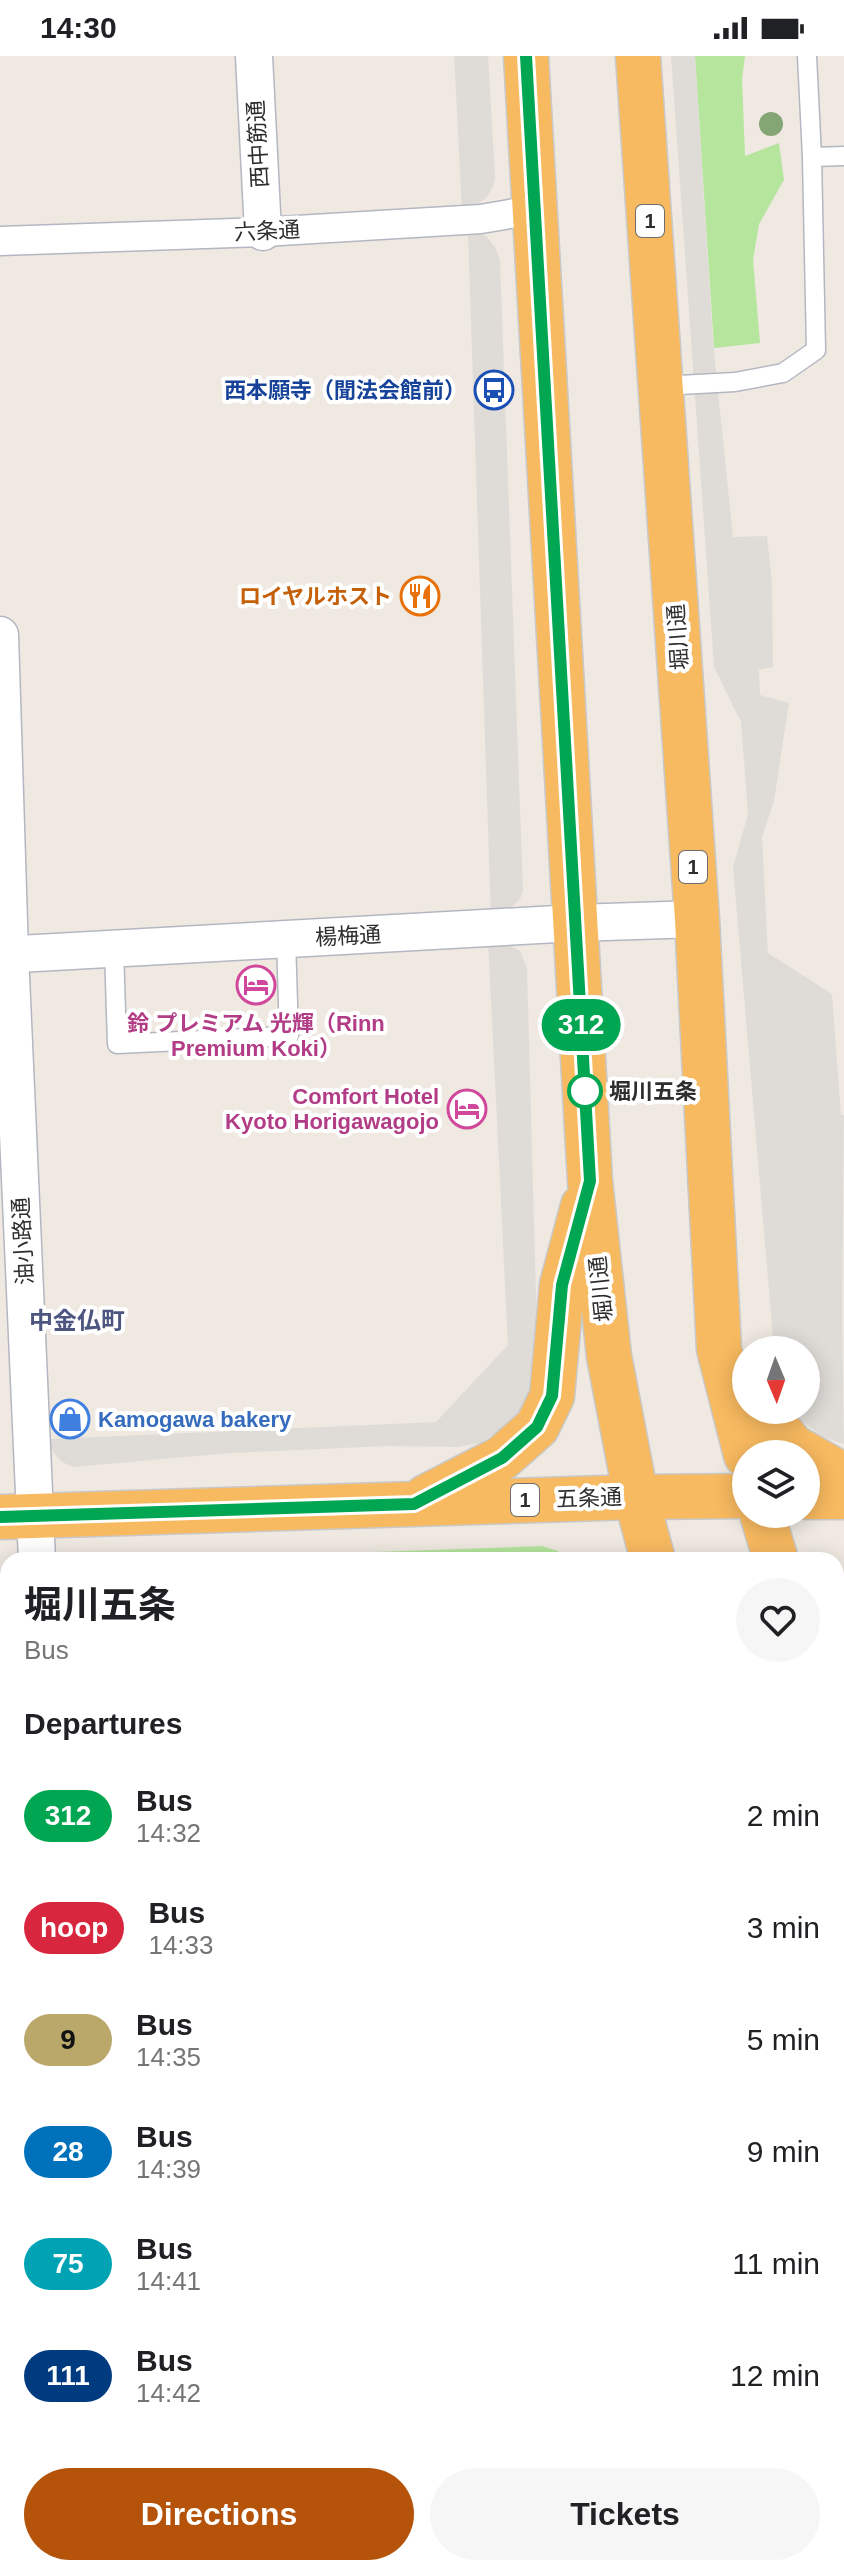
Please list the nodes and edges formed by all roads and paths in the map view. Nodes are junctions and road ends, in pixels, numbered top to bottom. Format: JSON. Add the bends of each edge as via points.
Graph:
{"nodes":[{"id":1,"x":254,"y":56,"type":"edge"},
{"id":2,"x":526,"y":56,"type":"edge"},
{"id":3,"x":638,"y":56,"type":"edge"},
{"id":4,"x":807,"y":56,"type":"edge"},
{"id":5,"x":844,"y":156,"type":"edge"},
{"id":6,"x":812,"y":157,"type":"junction"},
{"id":7,"x":533,"y":210,"type":"junction"},
{"id":8,"x":263,"y":232,"type":"junction"},
{"id":9,"x":0,"y":241,"type":"edge"},
{"id":10,"x":661,"y":386,"type":"junction"},
{"id":11,"x":0,"y":635,"type":"edge"},
{"id":12,"x":2,"y":757,"type":"edge"},
{"id":13,"x":697,"y":919,"type":"junction"},
{"id":14,"x":575,"y":923,"type":"junction"},
{"id":15,"x":286,"y":939,"type":"junction"},
{"id":16,"x":114,"y":949,"type":"junction"},
{"id":17,"x":5,"y":954,"type":"edge"},
{"id":18,"x":590,"y":1181,"type":"junction"},
{"id":19,"x":719,"y":1349,"type":"junction"},
{"id":20,"x":732,"y":1368,"type":"edge"},
{"id":21,"x":774,"y":1424,"type":"edge"},
{"id":22,"x":742,"y":1440,"type":"edge"},
{"id":23,"x":787,"y":1440,"type":"edge"},
{"id":24,"x":820,"y":1462,"type":"edge"},
{"id":25,"x":844,"y":1476,"type":"edge"},
{"id":26,"x":732,"y":1496,"type":"edge"},
{"id":27,"x":636,"y":1497,"type":"junction"},
{"id":28,"x":820,"y":1497,"type":"edge"},
{"id":29,"x":844,"y":1497,"type":"edge"},
{"id":30,"x":414,"y":1504,"type":"junction"},
{"id":31,"x":18,"y":1516,"type":"edge"},
{"id":32,"x":766,"y":1528,"type":"edge"},
{"id":33,"x":34,"y":1552,"type":"edge"},
{"id":34,"x":651,"y":1552,"type":"edge"},
{"id":35,"x":774,"y":1552,"type":"edge"}],
"edges":[{"from":1,"to":8,"type":"street","name":"西中筋通"},
{"from":2,"to":7,"type":"highway","name":"堀川通"},
{"from":3,"to":10,"type":"highway","name":"堀川通","number":"1"},
{"from":4,"to":6,"type":"lane"},
{"from":5,"to":6,"type":"lane"},
{"from":6,"to":10,"type":"lane","via":[[816,350],[783,373]]},
{"from":7,"to":8,"type":"street","name":"六条通","via":[[481,219]]},
{"from":7,"to":14,"type":"highway","name":"堀川通"},
{"from":8,"to":9,"type":"street","name":"六条通"},
{"from":10,"to":13,"type":"highway","name":"堀川通","number":"1"},
{"from":11,"to":12,"type":"street","name":"油小路通"},
{"from":12,"to":17,"type":"street","name":"油小路通"},
{"from":13,"to":14,"type":"street","name":"楊梅通"},
{"from":13,"to":19,"type":"highway","name":"堀川通","number":"1"},
{"from":14,"to":15,"type":"street","name":"楊梅通"},
{"from":14,"to":18,"type":"highway","name":"堀川通"},
{"from":15,"to":16,"type":"street","name":"楊梅通"},
{"from":15,"to":16,"type":"lane","via":[[289,1036],[117,1044]]},
{"from":16,"to":17,"type":"street","name":"楊梅通"},
{"from":17,"to":31,"type":"street","name":"油小路通"},
{"from":18,"to":27,"type":"highway","name":"堀川通","via":[[609,1356]]},
{"from":18,"to":30,"type":"highway","via":[[562,1285],[552,1396],[537,1427],[502,1458]]},
{"from":19,"to":20,"type":"highway"},
{"from":19,"to":22,"type":"highway","name":"堀川通","number":"1"},
{"from":21,"to":23,"type":"highway"},
{"from":24,"to":25,"type":"highway"},
{"from":26,"to":27,"type":"highway","name":"五条通"},
{"from":27,"to":30,"type":"highway","name":"五条通","number":"1"},
{"from":27,"to":34,"type":"highway","name":"堀川通"},
{"from":28,"to":29,"type":"highway"},
{"from":30,"to":31,"type":"highway","name":"五条通","number":"1"},
{"from":31,"to":33,"type":"street","name":"油小路通"},
{"from":32,"to":35,"type":"highway"}]}
